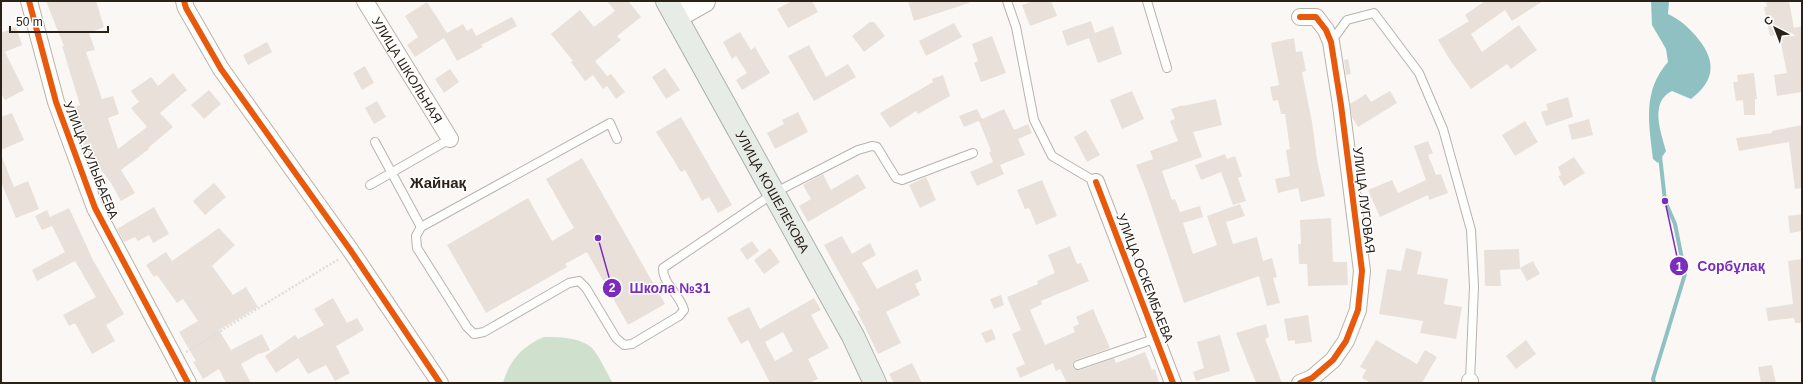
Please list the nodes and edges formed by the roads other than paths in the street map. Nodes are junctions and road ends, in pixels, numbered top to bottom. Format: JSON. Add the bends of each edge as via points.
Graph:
{"nodes":[{"id":1,"x":30,"y":1,"type":"edge"},
{"id":2,"x":184,"y":1,"type":"edge"},
{"id":3,"x":365,"y":1,"type":"edge"},
{"id":4,"x":704,"y":1,"type":"edge"},
{"id":5,"x":1007,"y":1,"type":"edge"},
{"id":6,"x":1147,"y":1,"type":"edge"},
{"id":7,"x":672,"y":9,"type":"edge"},
{"id":8,"x":1300,"y":17,"type":"dead end"},
{"id":9,"x":1331,"y":42,"type":"junction"},
{"id":10,"x":1168,"y":68,"type":"dead end"},
{"id":11,"x":450,"y":139,"type":"joint"},
{"id":12,"x":617,"y":139,"type":"dead end"},
{"id":13,"x":376,"y":142,"type":"dead end"},
{"id":14,"x":973,"y":153,"type":"dead end"},
{"id":15,"x":392,"y":172,"type":"junction"},
{"id":16,"x":1096,"y":182,"type":"joint"},
{"id":17,"x":370,"y":185,"type":"dead end"},
{"id":18,"x":774,"y":193,"type":"junction"},
{"id":19,"x":421,"y":226,"type":"junction"},
{"id":20,"x":1157,"y":338,"type":"junction"},
{"id":21,"x":1078,"y":365,"type":"dead end"},
{"id":22,"x":1470,"y":382,"type":"edge"},
{"id":23,"x":188,"y":383,"type":"edge"},
{"id":24,"x":440,"y":383,"type":"edge"},
{"id":25,"x":875,"y":383,"type":"edge"},
{"id":26,"x":1173,"y":383,"type":"edge"},
{"id":27,"x":1300,"y":383,"type":"edge"}],
"edges":[{"from":1,"to":23,"type":"street","name":"УЛИЦА КУЛЫБАЕВА","via":[[56,102],[95,208]]},
{"from":2,"to":24,"type":"street","via":[[221,69],[351,251]]},
{"from":3,"to":11,"type":"street","name":"УЛИЦА ШКОЛЬНАЯ"},
{"from":4,"to":7,"type":"main road"},
{"from":5,"to":16,"type":"lane","via":[[1016,27],[1034,120],[1052,156]]},
{"from":6,"to":10,"type":"lane"},
{"from":7,"to":18,"type":"main road","name":"УЛИЦА КОШЕЛЕКОВА"},
{"from":8,"to":9,"type":"street","name":"УЛИЦА ЛУГОВАЯ","via":[[1316,17]]},
{"from":9,"to":22,"type":"lane","via":[[1348,20],[1374,13],[1419,73],[1442,129],[1471,230],[1474,286]]},
{"from":9,"to":27,"type":"street","name":"УЛИЦА ЛУГОВАЯ","via":[[1362,271],[1358,310],[1346,341],[1333,360],[1312,378]]},
{"from":11,"to":15,"type":"lane"},
{"from":12,"to":19,"type":"lane","via":[[610,123]]},
{"from":13,"to":15,"type":"lane"},
{"from":14,"to":18,"type":"lane","via":[[902,180],[896,178],[877,147],[872,146],[858,150]]},
{"from":15,"to":17,"type":"lane"},
{"from":15,"to":19,"type":"lane"},
{"from":16,"to":20,"type":"street","name":"УЛИЦА ОСКЕМБАЕВА"},
{"from":18,"to":19,"type":"lane","via":[[663,268],[663,277],[682,303],[684,310],[679,316],[632,344],[624,345],[616,338],[586,288],[579,281],[569,283],[484,332],[474,334],[417,248],[416,236]]},
{"from":18,"to":25,"type":"main road","name":"УЛИЦА КОШЕЛЕКОВА","via":[[853,336]]},
{"from":20,"to":21,"type":"lane"},
{"from":20,"to":26,"type":"street","name":"УЛИЦА ОСКЕМБАЕВА"}]}
